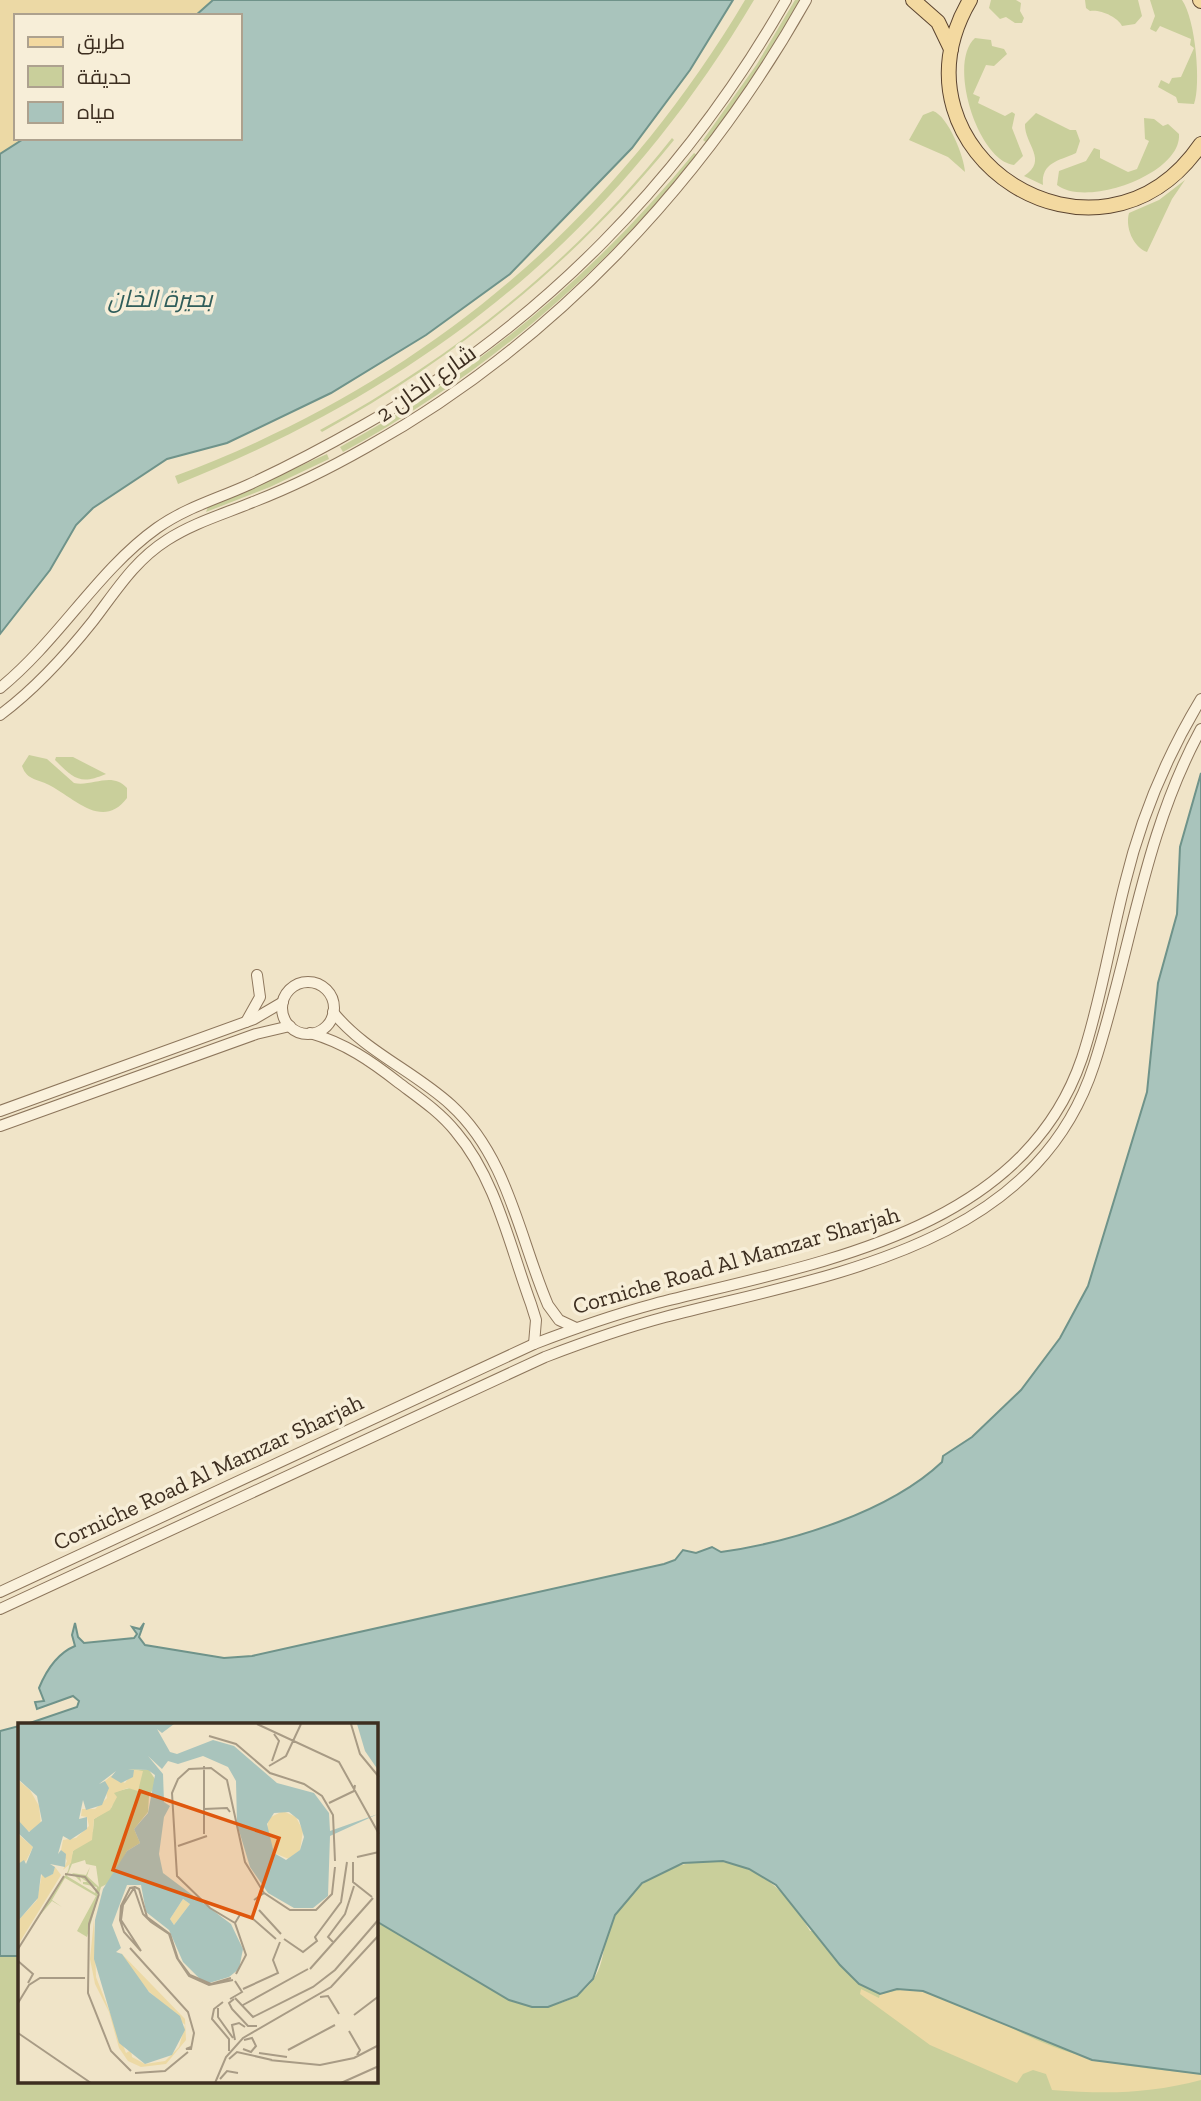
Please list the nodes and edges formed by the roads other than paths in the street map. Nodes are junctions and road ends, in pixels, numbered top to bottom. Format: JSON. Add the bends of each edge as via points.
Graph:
{"nodes":[{"id":1,"x":786,"y":0,"type":"edge"},
{"id":2,"x":806,"y":0,"type":"edge"},
{"id":3,"x":913,"y":0,"type":"edge"},
{"id":4,"x":970,"y":0,"type":"edge"},
{"id":5,"x":951,"y":49,"type":"junction"},
{"id":6,"x":1201,"y":144,"type":"edge"},
{"id":7,"x":1201,"y":160,"type":"edge"},
{"id":8,"x":1185,"y":165,"type":"junction"},
{"id":9,"x":197,"y":506,"type":"junction"},
{"id":10,"x":171,"y":519,"type":"junction"},
{"id":11,"x":203,"y":522,"type":"junction"},
{"id":12,"x":179,"y":533,"type":"junction"},
{"id":13,"x":0,"y":688,"type":"edge"},
{"id":14,"x":1201,"y":699,"type":"edge"},
{"id":15,"x":0,"y":715,"type":"edge"},
{"id":16,"x":1201,"y":729,"type":"edge"},
{"id":17,"x":1119,"y":905,"type":"junction"},
{"id":18,"x":1134,"y":910,"type":"junction"},
{"id":19,"x":257,"y":975,"type":"dead end"},
{"id":20,"x":283,"y":1002,"type":"junction"},
{"id":21,"x":333,"y":1012,"type":"junction"},
{"id":22,"x":246,"y":1022,"type":"junction"},
{"id":23,"x":290,"y":1026,"type":"junction"},
{"id":24,"x":310,"y":1033,"type":"junction"},
{"id":25,"x":0,"y":1111,"type":"edge"},
{"id":26,"x":0,"y":1126,"type":"edge"},
{"id":27,"x":860,"y":1249,"type":"junction"},
{"id":28,"x":864,"y":1265,"type":"junction"},
{"id":29,"x":576,"y":1328,"type":"junction"},
{"id":30,"x":534,"y":1345,"type":"junction"},
{"id":31,"x":0,"y":1592,"type":"edge"},
{"id":32,"x":0,"y":1609,"type":"edge"}],
"edges":[{"from":1,"to":9,"type":"street","name":"شارع الخان 2","via":[[738,78],[668,172],[607,239],[534,306],[472,356],[395,407],[285,468]]},
{"from":2,"to":11,"type":"street","name":"شارع الخان 2","via":[[761,76],[704,156],[638,233],[560,307],[454,392],[393,432],[304,480]]},
{"from":3,"to":5,"type":"main road","via":[[938,22]]},
{"from":4,"to":5,"type":"main road"},
{"from":5,"to":8,"type":"main road","via":[[951,91],[968,140],[993,172],[1026,195],[1065,207],[1112,206],[1156,189]]},
{"from":6,"to":8,"type":"main road"},
{"from":7,"to":8,"type":"main road"},
{"from":9,"to":10,"type":"street","name":"شارع الخان 2"},
{"from":9,"to":11,"type":"street"},
{"from":10,"to":12,"type":"street"},
{"from":10,"to":13,"type":"street","name":"شارع الخان 2","via":[[127,552],[54,636]]},
{"from":11,"to":12,"type":"street","name":"شارع الخان 2"},
{"from":12,"to":15,"type":"street","name":"شارع الخان 2","via":[[134,567],[52,668]]},
{"from":14,"to":17,"type":"street","name":"Corniche Road Al Mamzar Sharjah","via":[[1156,786]]},
{"from":16,"to":18,"type":"street","name":"Corniche Road Al Mamzar Sharjah","via":[[1163,811]]},
{"from":17,"to":18,"type":"street"},
{"from":17,"to":27,"type":"street","name":"Corniche Road Al Mamzar Sharjah","via":[[1082,1058],[1049,1121],[1004,1170],[970,1198],[909,1232]]},
{"from":18,"to":28,"type":"street","name":"Corniche Road Al Mamzar Sharjah","via":[[1094,1064],[1076,1108],[1054,1141],[1015,1183],[974,1215],[915,1246]]},
{"from":19,"to":22,"type":"street","via":[[260,997]]},
{"from":20,"to":21,"type":"street","via":[[293,987],[313,982],[327,991]]},
{"from":20,"to":22,"type":"street"},
{"from":20,"to":23,"type":"street"},
{"from":21,"to":24,"type":"street","via":[[325,1026]]},
{"from":21,"to":29,"type":"street","via":[[355,1035],[439,1095],[471,1126],[502,1178],[548,1305],[559,1320]]},
{"from":22,"to":25,"type":"street"},
{"from":23,"to":24,"type":"street"},
{"from":23,"to":26,"type":"street"},
{"from":24,"to":30,"type":"street","via":[[336,1041],[370,1061],[436,1112],[464,1142],[488,1186],[531,1304]]},
{"from":27,"to":28,"type":"street"},
{"from":27,"to":29,"type":"street","name":"Corniche Road Al Mamzar Sharjah"},
{"from":28,"to":32,"type":"street","name":"Corniche Road Al Mamzar Sharjah","via":[[636,1325],[545,1357]]},
{"from":29,"to":30,"type":"street","name":"Corniche Road Al Mamzar Sharjah"},
{"from":30,"to":31,"type":"street","name":"Corniche Road Al Mamzar Sharjah"}]}
